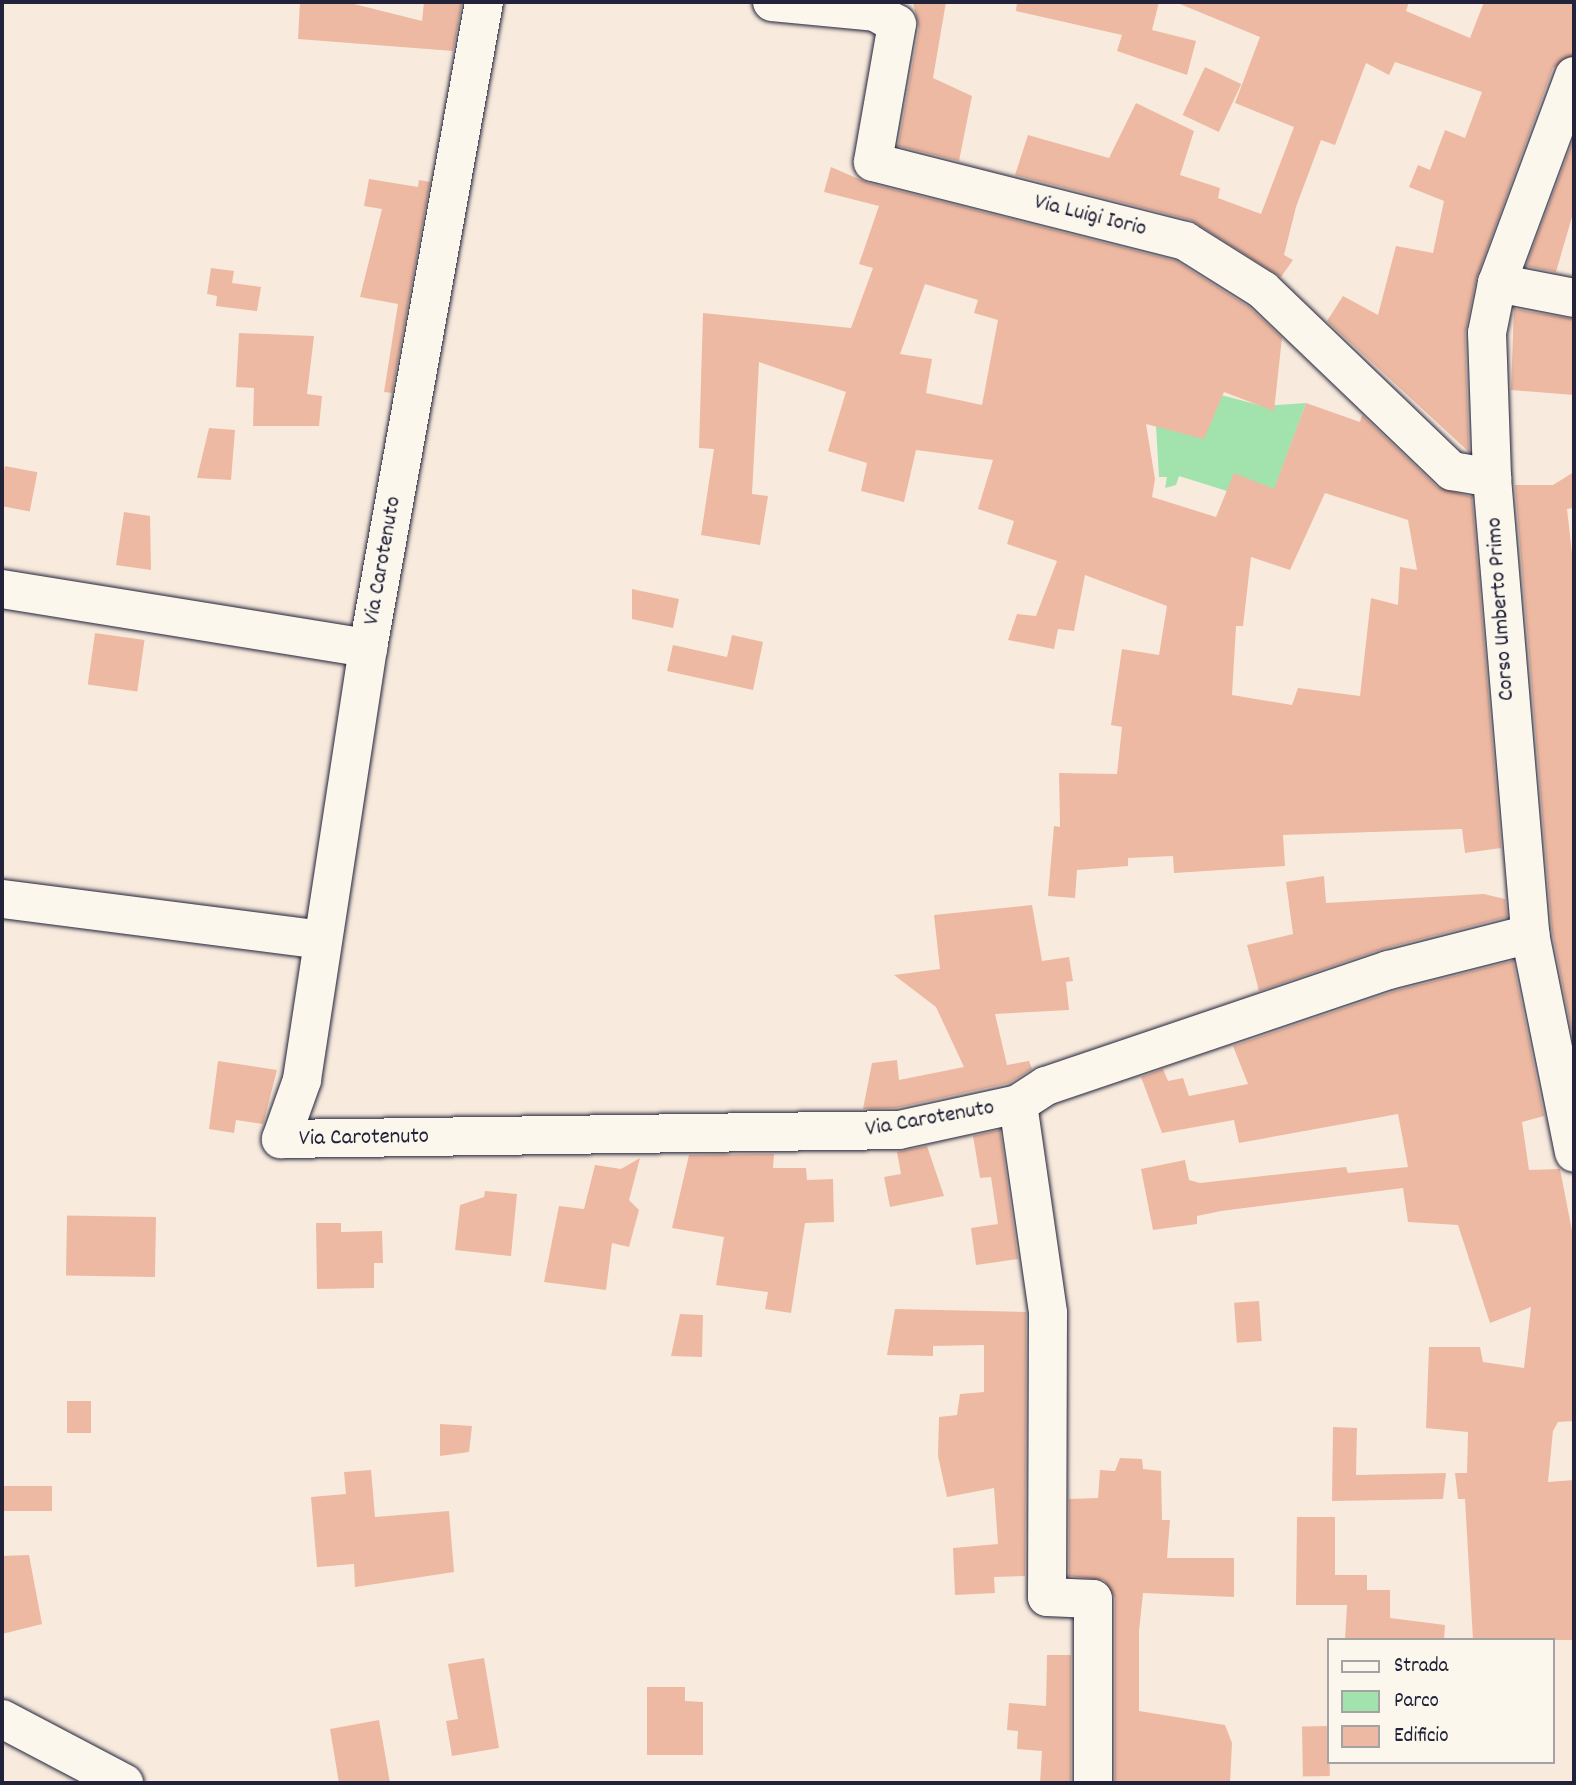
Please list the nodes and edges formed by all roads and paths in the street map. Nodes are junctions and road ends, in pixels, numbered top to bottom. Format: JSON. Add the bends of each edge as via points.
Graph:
{"nodes":[{"id":1,"x":484,"y":2,"type":"edge"},
{"id":2,"x":772,"y":2,"type":"edge"},
{"id":3,"x":1574,"y":76,"type":"edge"},
{"id":4,"x":1497,"y":283,"type":"junction"},
{"id":5,"x":1574,"y":298,"type":"edge"},
{"id":6,"x":1492,"y":478,"type":"junction"},
{"id":7,"x":2,"y":589,"type":"edge"},
{"id":8,"x":368,"y":648,"type":"junction"},
{"id":9,"x":2,"y":899,"type":"edge"},
{"id":10,"x":1530,"y":934,"type":"junction"},
{"id":11,"x":320,"y":940,"type":"junction"},
{"id":12,"x":1018,"y":1104,"type":"junction"},
{"id":13,"x":1574,"y":1153,"type":"edge"},
{"id":14,"x":2,"y":1719,"type":"edge"},
{"id":15,"x":124,"y":1783,"type":"edge"},
{"id":16,"x":1093,"y":1783,"type":"edge"}],
"edges":[{"from":1,"to":8,"type":"street","name":"Via Carotenuto"},
{"from":2,"to":6,"type":"street","name":"Via Luigi Iorio","via":[[875,12],[897,24],[873,162],[1185,241],[1263,290],[1452,471]]},
{"from":3,"to":4,"type":"street","name":"Corso Umberto Primo"},
{"from":4,"to":5,"type":"street"},
{"from":4,"to":6,"type":"street","name":"Corso Umberto Primo","via":[[1488,333]]},
{"from":6,"to":10,"type":"street","name":"Corso Umberto Primo"},
{"from":7,"to":8,"type":"street"},
{"from":8,"to":11,"type":"street","name":"Via Carotenuto"},
{"from":9,"to":11,"type":"street"},
{"from":10,"to":12,"type":"street","name":"Via Carotenuto","via":[[1389,970],[1046,1086]]},
{"from":10,"to":13,"type":"street","name":"Corso Umberto Primo"},
{"from":11,"to":12,"type":"street","name":"Via Carotenuto","via":[[302,1080],[282,1139],[856,1134]]},
{"from":12,"to":16,"type":"street","via":[[1048,1313],[1047,1597],[1093,1599]]},
{"from":14,"to":15,"type":"street"}]}
